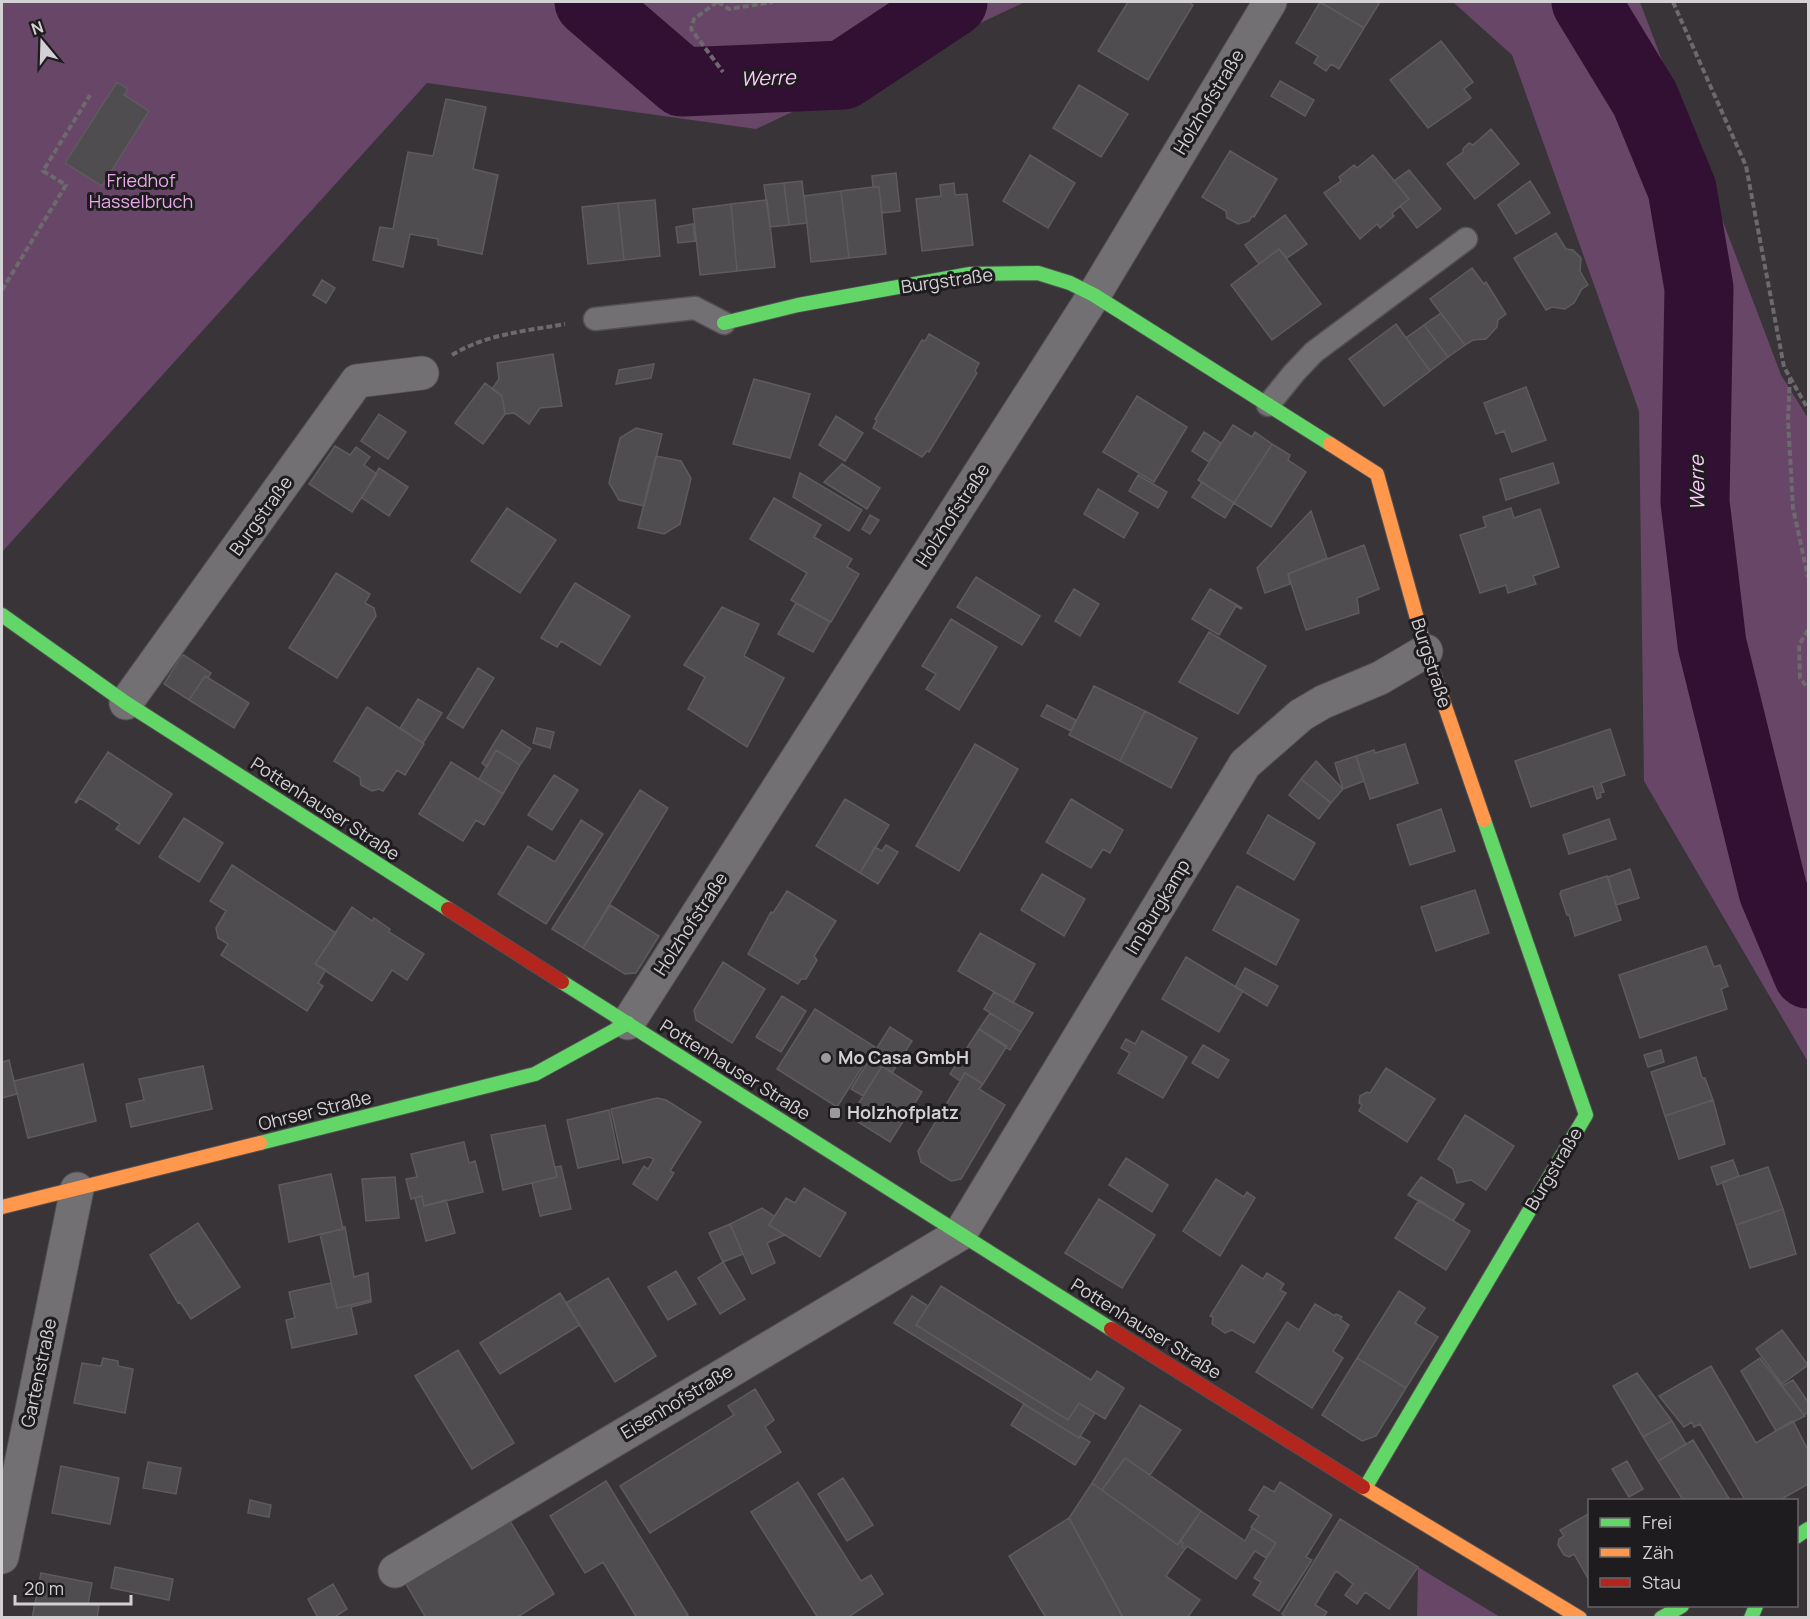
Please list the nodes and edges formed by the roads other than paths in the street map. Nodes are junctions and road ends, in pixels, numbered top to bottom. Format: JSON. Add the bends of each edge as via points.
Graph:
{"nodes":[{"id":1,"x":1270,"y":2,"type":"edge"},
{"id":2,"x":1466,"y":239,"type":"dead end"},
{"id":3,"x":1094,"y":295,"type":"junction"},
{"id":4,"x":595,"y":319,"type":"road end"},
{"id":5,"x":724,"y":323,"type":"joint"},
{"id":6,"x":422,"y":373,"type":"dead end"},
{"id":7,"x":1268,"y":405,"type":"junction"},
{"id":8,"x":2,"y":615,"type":"edge"},
{"id":9,"x":1426,"y":651,"type":"junction"},
{"id":10,"x":126,"y":703,"type":"junction"},
{"id":11,"x":628,"y":1023,"type":"junction"},
{"id":12,"x":77,"y":1190,"type":"junction"},
{"id":13,"x":2,"y":1207,"type":"edge"},
{"id":14,"x":960,"y":1234,"type":"junction"},
{"id":15,"x":1365,"y":1488,"type":"junction"},
{"id":16,"x":2,"y":1557,"type":"edge"},
{"id":17,"x":395,"y":1571,"type":"dead end"},
{"id":18,"x":1678,"y":1607,"type":"edge"},
{"id":19,"x":1580,"y":1617,"type":"edge"},
{"id":20,"x":1661,"y":1617,"type":"edge"}],
"edges":[{"from":1,"to":3,"type":"street","name":"Holzhofstraße"},
{"from":2,"to":7,"type":"lane","via":[[1314,352]]},
{"from":3,"to":5,"type":"street","name":"Burgstraße","via":[[1038,273],[970,274],[798,305]]},
{"from":3,"to":7,"type":"street","name":"Burgstraße"},
{"from":3,"to":11,"type":"street","name":"Holzhofstraße"},
{"from":4,"to":5,"type":"lane","via":[[695,308]]},
{"from":6,"to":10,"type":"street","name":"Burgstraße","via":[[357,381]]},
{"from":7,"to":9,"type":"street","name":"Burgstraße","via":[[1377,474]]},
{"from":8,"to":10,"type":"street","name":"Pottenhauser Straße"},
{"from":9,"to":14,"type":"street","name":"Im Burgkamp","via":[[1380,678],[1301,714],[1245,764]]},
{"from":9,"to":15,"type":"street","name":"Burgstraße","via":[[1586,1115]]},
{"from":10,"to":11,"type":"street","name":"Pottenhauser Straße"},
{"from":11,"to":12,"type":"street","name":"Ohrser Straße","via":[[535,1074]]},
{"from":11,"to":14,"type":"street","name":"Pottenhauser Straße"},
{"from":12,"to":13,"type":"street","name":"Ohrser Straße"},
{"from":12,"to":16,"type":"street","name":"Gartenstraße"},
{"from":14,"to":15,"type":"street","name":"Pottenhauser Straße"},
{"from":14,"to":17,"type":"street","name":"Eisenhofstraße"},
{"from":15,"to":19,"type":"street","name":"Pottenhauser Straße"},
{"from":18,"to":20,"type":"street"}]}
